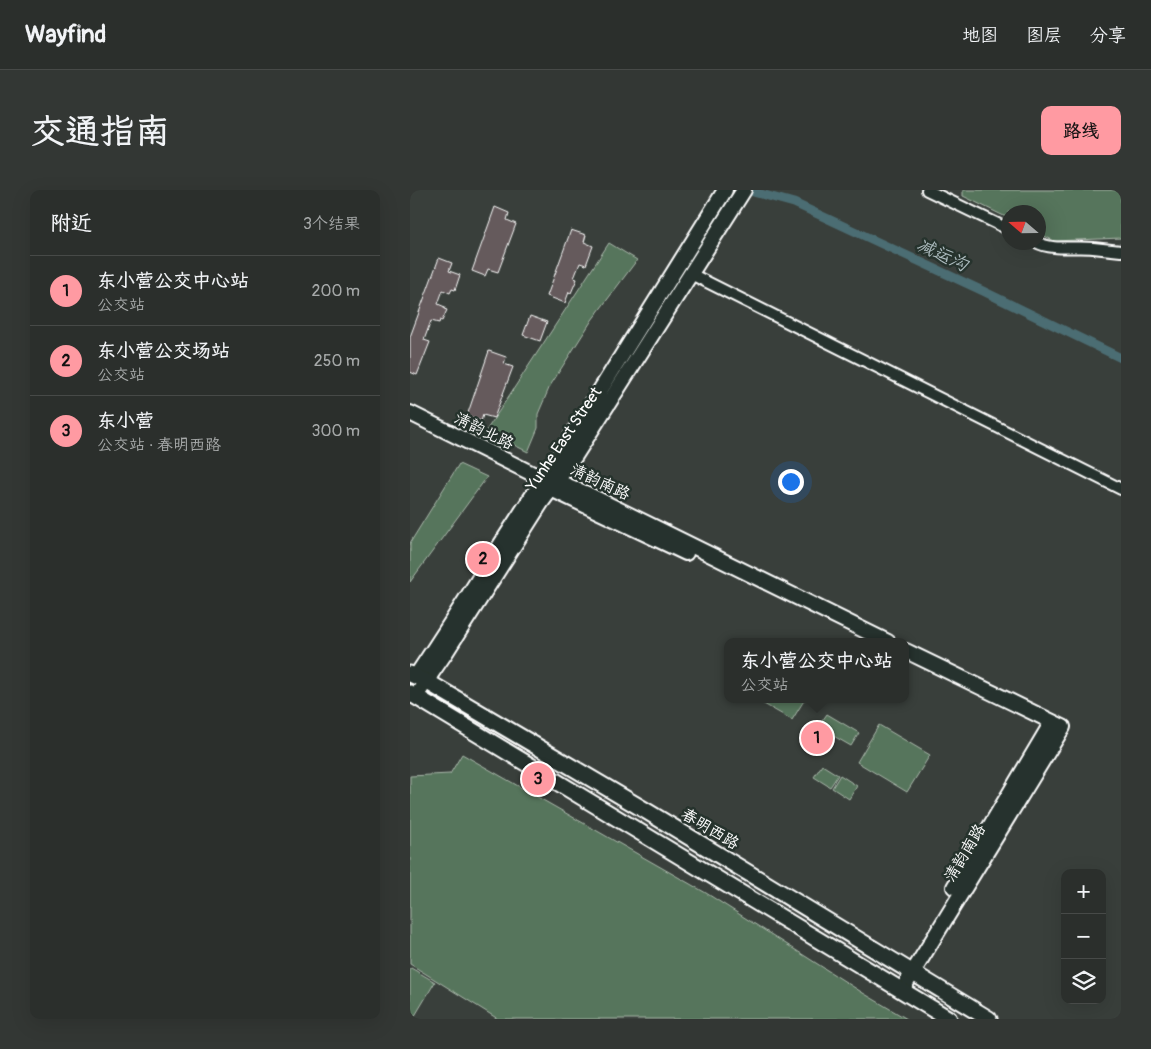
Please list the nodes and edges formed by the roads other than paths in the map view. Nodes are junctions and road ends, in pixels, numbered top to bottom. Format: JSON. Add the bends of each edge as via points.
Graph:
{"nodes":[{"id":1,"x":725,"y":190,"type":"edge"},
{"id":2,"x":744,"y":190,"type":"edge"},
{"id":3,"x":927,"y":190,"type":"edge"},
{"id":4,"x":1001,"y":226,"type":"edge"},
{"id":5,"x":1046,"y":247,"type":"edge"},
{"id":6,"x":1121,"y":250,"type":"edge"},
{"id":7,"x":691,"y":274,"type":"junction"},
{"id":8,"x":410,"y":413,"type":"edge"},
{"id":9,"x":550,"y":483,"type":"junction"},
{"id":10,"x":1121,"y":489,"type":"edge"},
{"id":11,"x":860,"y":638,"type":"edge"},
{"id":12,"x":880,"y":638,"type":"edge"},
{"id":13,"x":909,"y":653,"type":"edge"},
{"id":14,"x":909,"y":661,"type":"edge"},
{"id":15,"x":414,"y":687,"type":"edge"},
{"id":16,"x":1053,"y":729,"type":"junction"},
{"id":17,"x":909,"y":970,"type":"junction"},
{"id":18,"x":899,"y":988,"type":"junction"},
{"id":19,"x":949,"y":1019,"type":"edge"},
{"id":20,"x":989,"y":1019,"type":"edge"}],
"edges":[{"from":1,"to":9,"type":"main road","name":"Yunhe East Street","via":[[556,461]]},
{"from":2,"to":7,"type":"main road","name":"Yunhe East Street"},
{"from":3,"to":4,"type":"street"},
{"from":5,"to":6,"type":"street"},
{"from":7,"to":9,"type":"main road","name":"Yunhe East Street","via":[[576,456]]},
{"from":7,"to":10,"type":"street"},
{"from":8,"to":9,"type":"main road","name":"清韵北路"},
{"from":9,"to":11,"type":"main road","name":"清韵南路"},
{"from":9,"to":12,"type":"main road","name":"清韵南路","via":[[587,494]]},
{"from":9,"to":15,"type":"main road","name":"Yunhe East Street"},
{"from":13,"to":16,"type":"main road"},
{"from":14,"to":16,"type":"main road"},
{"from":15,"to":17,"type":"main road","name":"春明西路","via":[[648,812]]},
{"from":15,"to":18,"type":"main road"},
{"from":16,"to":17,"type":"main road","name":"清韵南路"},
{"from":17,"to":18,"type":"main road","name":"清韵南路"},
{"from":17,"to":20,"type":"main road","name":"春明西路"},
{"from":18,"to":19,"type":"main road"}]}
